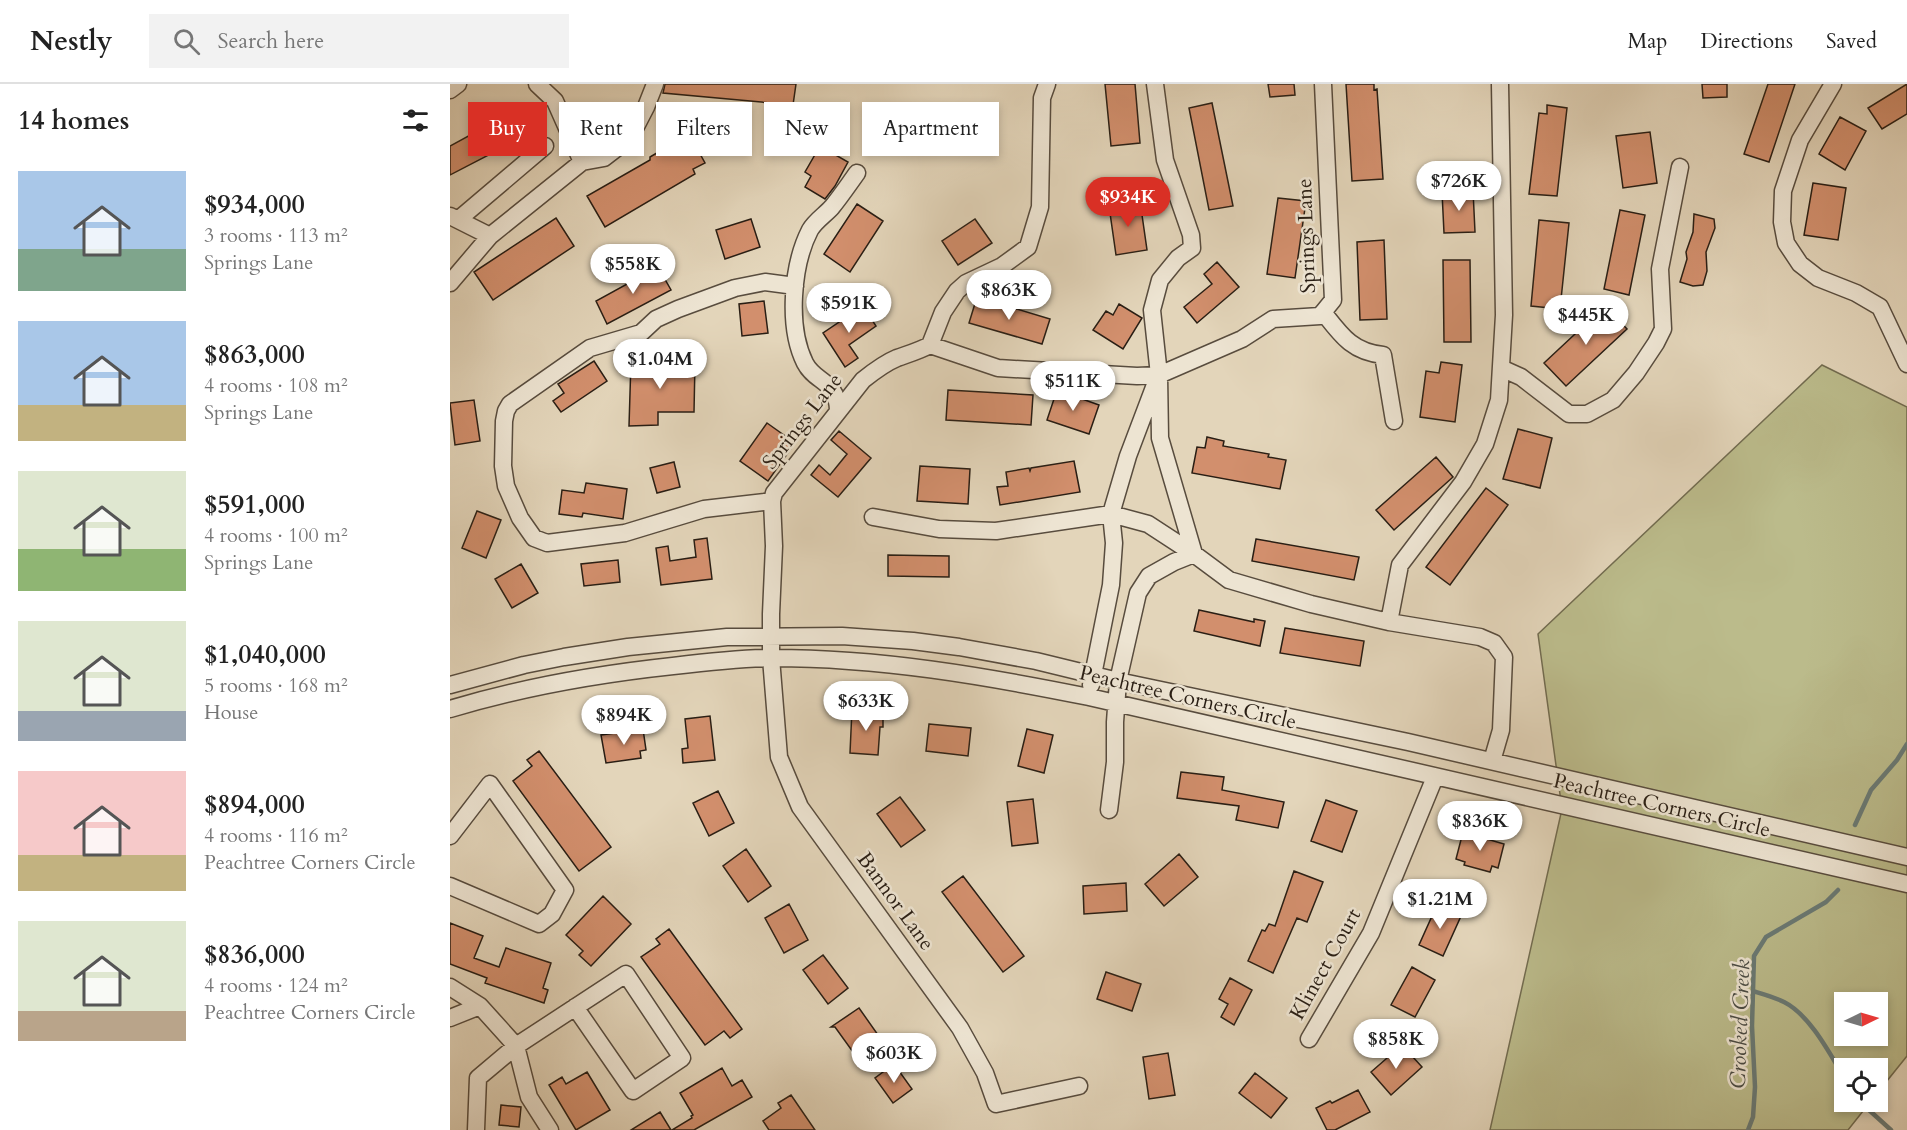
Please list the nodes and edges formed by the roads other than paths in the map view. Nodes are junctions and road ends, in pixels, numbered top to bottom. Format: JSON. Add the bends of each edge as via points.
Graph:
{"nodes":[{"id":1,"x":458,"y":84,"type":"edge"},
{"id":2,"x":537,"y":84,"type":"edge"},
{"id":3,"x":655,"y":84,"type":"edge"},
{"id":4,"x":1047,"y":84,"type":"edge"},
{"id":5,"x":1155,"y":84,"type":"edge"},
{"id":6,"x":1323,"y":84,"type":"edge"},
{"id":7,"x":1500,"y":84,"type":"edge"},
{"id":8,"x":1833,"y":84,"type":"edge"},
{"id":9,"x":450,"y":90,"type":"edge"},
{"id":10,"x":532,"y":156,"type":"edge"},
{"id":11,"x":582,"y":162,"type":"junction"},
{"id":12,"x":1680,"y":167,"type":"dead end"},
{"id":13,"x":857,"y":173,"type":"dead end"},
{"id":14,"x":454,"y":217,"type":"edge"},
{"id":15,"x":490,"y":236,"type":"junction"},
{"id":16,"x":450,"y":283,"type":"edge"},
{"id":17,"x":795,"y":286,"type":"junction"},
{"id":18,"x":1323,"y":312,"type":"junction"},
{"id":19,"x":930,"y":345,"type":"junction"},
{"id":20,"x":1907,"y":364,"type":"edge"},
{"id":21,"x":1501,"y":368,"type":"junction"},
{"id":22,"x":1159,"y":375,"type":"junction"},
{"id":23,"x":838,"y":410,"type":"junction"},
{"id":24,"x":1394,"y":421,"type":"dead end"},
{"id":25,"x":772,"y":501,"type":"junction"},
{"id":26,"x":1111,"y":514,"type":"junction"},
{"id":27,"x":873,"y":517,"type":"dead end"},
{"id":28,"x":1194,"y":554,"type":"junction"},
{"id":29,"x":1111,"y":585,"type":"junction"},
{"id":30,"x":1138,"y":593,"type":"junction"},
{"id":31,"x":1389,"y":622,"type":"junction"},
{"id":32,"x":772,"y":636,"type":"junction"},
{"id":33,"x":771,"y":658,"type":"junction"},
{"id":34,"x":1093,"y":674,"type":"junction"},
{"id":35,"x":1118,"y":681,"type":"junction"},
{"id":36,"x":450,"y":685,"type":"edge"},
{"id":37,"x":1089,"y":697,"type":"junction"},
{"id":38,"x":1117,"y":703,"type":"junction"},
{"id":39,"x":450,"y":709,"type":"edge"},
{"id":40,"x":1492,"y":761,"type":"junction"},
{"id":41,"x":1434,"y":777,"type":"junction"},
{"id":42,"x":1109,"y":810,"type":"dead end"},
{"id":43,"x":450,"y":836,"type":"edge"},
{"id":44,"x":1907,"y":857,"type":"edge"},
{"id":45,"x":1907,"y":884,"type":"edge"},
{"id":46,"x":450,"y":886,"type":"edge"},
{"id":47,"x":450,"y":987,"type":"edge"},
{"id":48,"x":480,"y":1006,"type":"junction"},
{"id":49,"x":575,"y":1007,"type":"junction"},
{"id":50,"x":450,"y":1018,"type":"edge"},
{"id":51,"x":1309,"y":1040,"type":"dead end"},
{"id":52,"x":516,"y":1046,"type":"junction"},
{"id":53,"x":1079,"y":1086,"type":"dead end"},
{"id":54,"x":477,"y":1130,"type":"edge"},
{"id":55,"x":550,"y":1130,"type":"edge"}],
"edges":[{"from":1,"to":9,"type":"street"},
{"from":2,"to":11,"type":"street","via":[[555,101]]},
{"from":3,"to":11,"type":"street","via":[[630,138],[604,158]]},
{"from":4,"to":19,"type":"street","via":[[1042,98],[1040,207],[1028,247],[1002,267],[957,291],[943,312]]},
{"from":5,"to":22,"type":"street","via":[[1165,160],[1191,235],[1192,249],[1178,258],[1160,280],[1152,310]]},
{"from":6,"to":18,"type":"street","name":"Springs Lane","via":[[1333,300]]},
{"from":7,"to":21,"type":"street","via":[[1504,315]]},
{"from":8,"to":20,"type":"street","via":[[1800,141],[1783,191],[1786,243],[1800,264],[1818,278],[1880,307]]},
{"from":10,"to":14,"type":"street"},
{"from":11,"to":15,"type":"street"},
{"from":12,"to":21,"type":"street","via":[[1660,269],[1663,329],[1636,374],[1613,399],[1587,414],[1569,414],[1521,377]]},
{"from":13,"to":17,"type":"street","via":[[811,227],[798,262]]},
{"from":14,"to":15,"type":"street"},
{"from":15,"to":16,"type":"street"},
{"from":17,"to":23,"type":"street","via":[[797,334],[803,359],[834,392]]},
{"from":17,"to":25,"type":"street","via":[[765,282],[735,288],[656,319],[641,333],[590,348],[510,404],[504,421],[506,486],[534,538],[547,543],[625,533],[704,508]]},
{"from":18,"to":22,"type":"street","name":"Springs Lane","via":[[1320,316],[1273,319],[1242,339]]},
{"from":18,"to":24,"type":"street","via":[[1350,344],[1369,354],[1383,355]]},
{"from":19,"to":22,"type":"street","name":"Springs Lane","via":[[998,368]]},
{"from":19,"to":23,"type":"street","name":"Springs Lane","via":[[876,370]]},
{"from":21,"to":31,"type":"street","via":[[1499,400],[1485,444],[1463,482],[1400,565]]},
{"from":22,"to":26,"type":"street"},
{"from":22,"to":28,"type":"street","via":[[1160,438]]},
{"from":23,"to":25,"type":"street","name":"Springs Lane","via":[[774,493]]},
{"from":25,"to":32,"type":"street","name":"Springs Lane"},
{"from":26,"to":27,"type":"street","via":[[996,531],[939,529]]},
{"from":26,"to":28,"type":"street","via":[[1148,524]]},
{"from":26,"to":29,"type":"street"},
{"from":28,"to":30,"type":"street","via":[[1149,576]]},
{"from":28,"to":31,"type":"street","via":[[1229,580]]},
{"from":29,"to":30,"type":"street","via":[[1131,584]]},
{"from":29,"to":34,"type":"street"},
{"from":30,"to":35,"type":"street"},
{"from":31,"to":40,"type":"street","via":[[1480,637],[1494,644],[1504,657],[1501,730]]},
{"from":32,"to":33,"type":"street","name":"Bannor Lane"},
{"from":32,"to":34,"type":"street","name":"Peachtree Corners Circle","via":[[912,641]]},
{"from":32,"to":36,"type":"street","name":"Peachtree Corners Circle","via":[[628,646],[524,665]]},
{"from":33,"to":37,"type":"street","name":"Peachtree Corners Circle","via":[[966,673]]},
{"from":33,"to":39,"type":"street","name":"Peachtree Corners Circle","via":[[570,680]]},
{"from":33,"to":53,"type":"street","name":"Bannor Lane","via":[[779,758],[800,807],[960,1028],[985,1073],[996,1104]]},
{"from":34,"to":35,"type":"street","name":"Peachtree Corners Circle"},
{"from":34,"to":37,"type":"street"},
{"from":35,"to":38,"type":"street"},
{"from":35,"to":40,"type":"street","name":"Peachtree Corners Circle"},
{"from":37,"to":38,"type":"street","name":"Peachtree Corners Circle"},
{"from":38,"to":41,"type":"street","name":"Peachtree Corners Circle"},
{"from":38,"to":42,"type":"street"},
{"from":40,"to":44,"type":"street","name":"Peachtree Corners Circle"},
{"from":41,"to":45,"type":"street","name":"Peachtree Corners Circle"},
{"from":41,"to":51,"type":"street","name":"Klinect Court","via":[[1371,933]]},
{"from":43,"to":46,"type":"street","via":[[490,784],[565,890],[552,914],[539,924]]},
{"from":47,"to":48,"type":"street"},
{"from":48,"to":50,"type":"street"},
{"from":48,"to":52,"type":"street"},
{"from":49,"to":49,"type":"street","via":[[626,974],[681,1059],[633,1091]]},
{"from":49,"to":52,"type":"street"},
{"from":52,"to":54,"type":"street","via":[[478,1078]]},
{"from":52,"to":55,"type":"street","via":[[529,1097]]}]}
